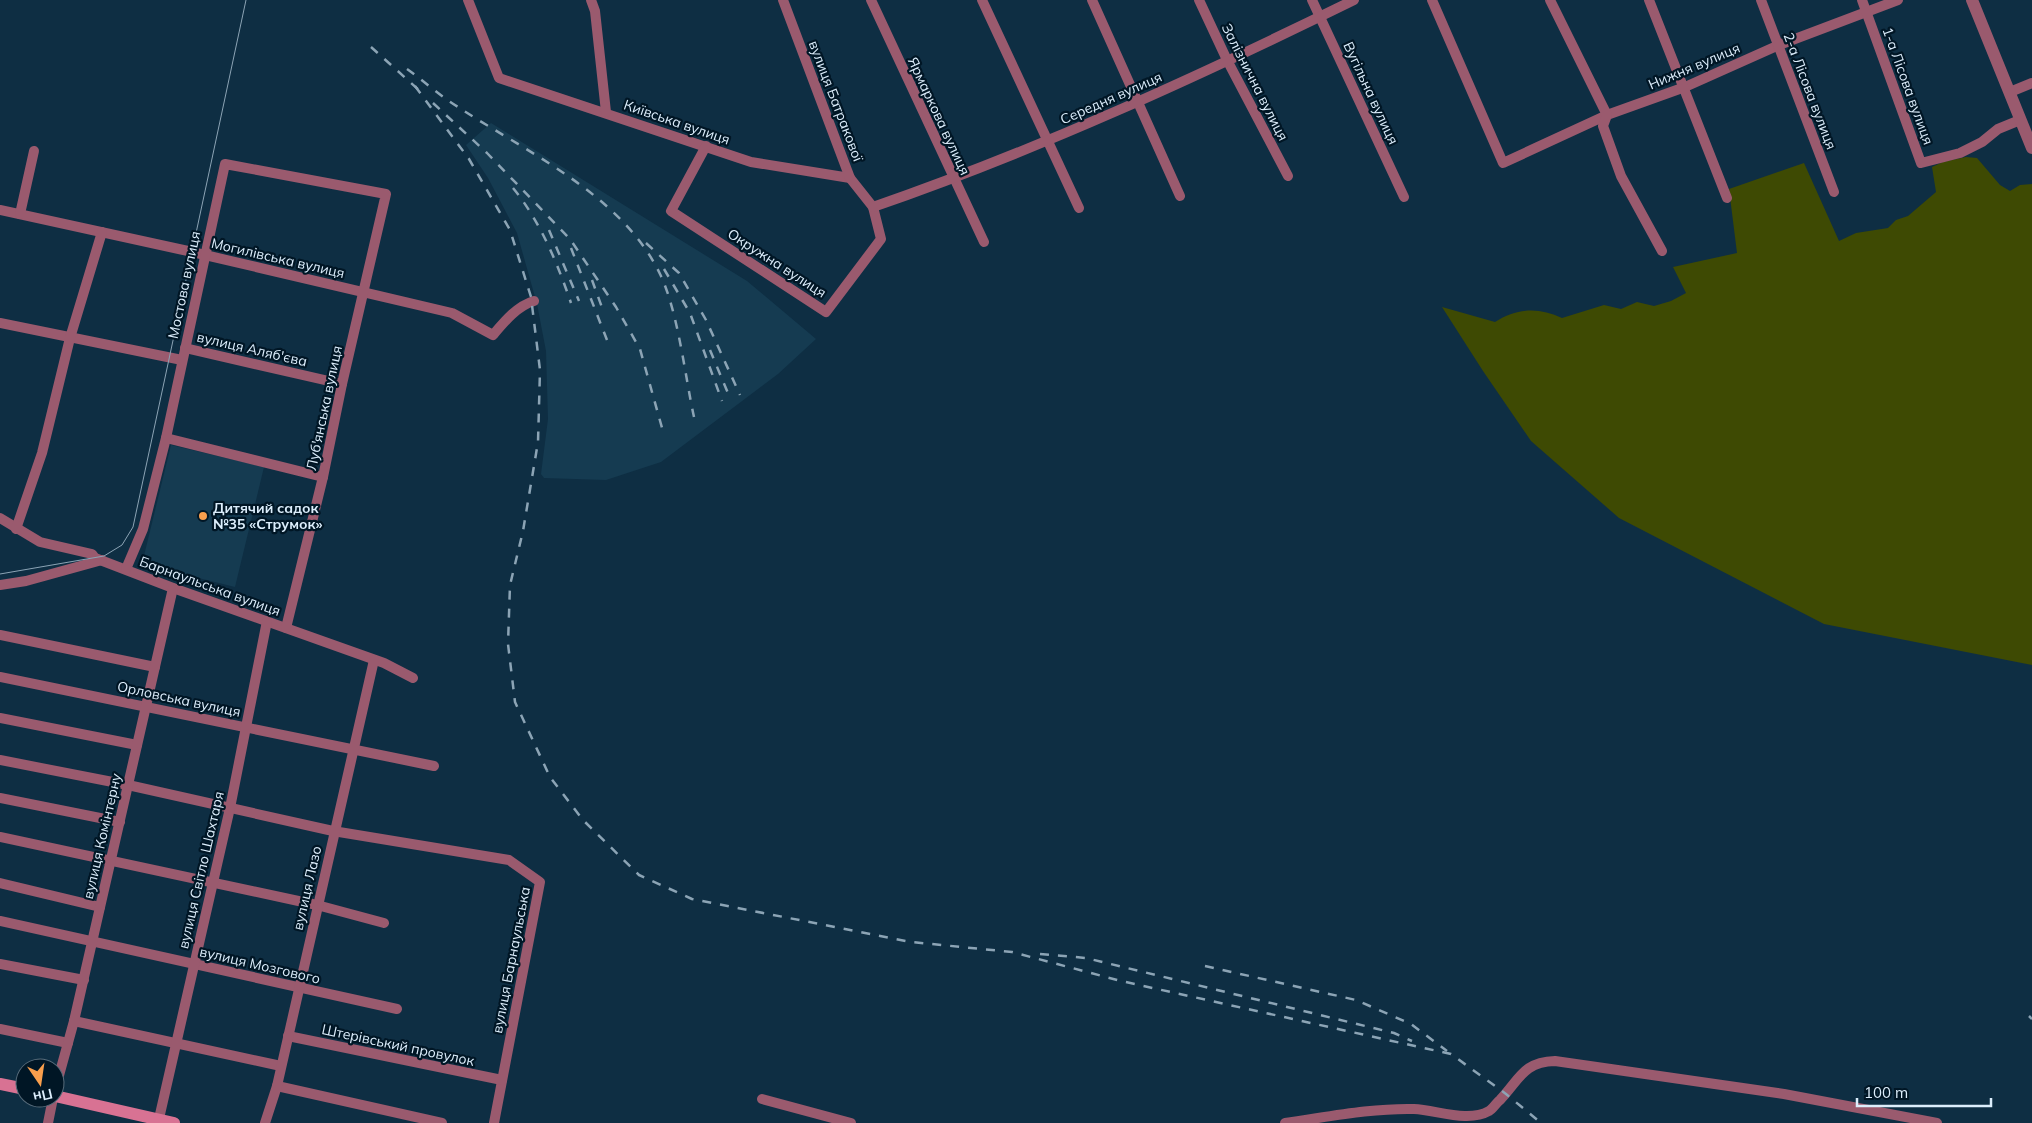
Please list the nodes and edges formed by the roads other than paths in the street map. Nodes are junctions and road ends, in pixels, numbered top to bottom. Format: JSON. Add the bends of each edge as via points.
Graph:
{"nodes":[{"id":1,"x":468,"y":0,"type":"edge"},
{"id":2,"x":591,"y":0,"type":"edge"},
{"id":3,"x":783,"y":0,"type":"edge"},
{"id":4,"x":871,"y":0,"type":"edge"},
{"id":5,"x":982,"y":0,"type":"edge"},
{"id":6,"x":1092,"y":0,"type":"edge"},
{"id":7,"x":1199,"y":0,"type":"edge"},
{"id":8,"x":1312,"y":0,"type":"edge"},
{"id":9,"x":1354,"y":0,"type":"edge"},
{"id":10,"x":1432,"y":0,"type":"edge"},
{"id":11,"x":1550,"y":0,"type":"edge"},
{"id":12,"x":1649,"y":0,"type":"edge"},
{"id":13,"x":1761,"y":0,"type":"edge"},
{"id":14,"x":1862,"y":0,"type":"edge"},
{"id":15,"x":1898,"y":0,"type":"edge"},
{"id":16,"x":1972,"y":0,"type":"edge"},
{"id":17,"x":1867,"y":11,"type":"junction"},
{"id":18,"x":1320,"y":17,"type":"junction"},
{"id":19,"x":1779,"y":44,"type":"junction"},
{"id":20,"x":1227,"y":60,"type":"junction"},
{"id":21,"x":2032,"y":84,"type":"edge"},
{"id":22,"x":1685,"y":87,"type":"junction"},
{"id":23,"x":2010,"y":92,"type":"junction"},
{"id":24,"x":1138,"y":102,"type":"junction"},
{"id":25,"x":606,"y":112,"type":"junction"},
{"id":26,"x":1607,"y":115,"type":"junction"},
{"id":27,"x":2020,"y":120,"type":"junction"},
{"id":28,"x":1047,"y":141,"type":"junction"},
{"id":29,"x":706,"y":146,"type":"junction"},
{"id":30,"x":2032,"y":148,"type":"edge"},
{"id":31,"x":34,"y":151,"type":"dead end"},
{"id":32,"x":1288,"y":176,"type":"dead end"},
{"id":33,"x":850,"y":178,"type":"junction"},
{"id":34,"x":954,"y":179,"type":"junction"},
{"id":35,"x":1834,"y":192,"type":"dead end"},
{"id":36,"x":386,"y":194,"type":"joint"},
{"id":37,"x":1180,"y":196,"type":"dead end"},
{"id":38,"x":1404,"y":197,"type":"dead end"},
{"id":39,"x":1727,"y":198,"type":"dead end"},
{"id":40,"x":873,"y":207,"type":"junction"},
{"id":41,"x":1079,"y":208,"type":"dead end"},
{"id":42,"x":0,"y":210,"type":"edge"},
{"id":43,"x":20,"y":214,"type":"junction"},
{"id":44,"x":102,"y":232,"type":"junction"},
{"id":45,"x":984,"y":242,"type":"dead end"},
{"id":46,"x":1662,"y":251,"type":"dead end"},
{"id":47,"x":204,"y":254,"type":"junction"},
{"id":48,"x":365,"y":292,"type":"junction"},
{"id":49,"x":534,"y":301,"type":"dead end"},
{"id":50,"x":0,"y":323,"type":"edge"},
{"id":51,"x":70,"y":338,"type":"junction"},
{"id":52,"x":185,"y":348,"type":"junction"},
{"id":53,"x":182,"y":360,"type":"junction"},
{"id":54,"x":342,"y":384,"type":"junction"},
{"id":55,"x":166,"y":438,"type":"junction"},
{"id":56,"x":323,"y":477,"type":"junction"},
{"id":57,"x":0,"y":518,"type":"edge"},
{"id":58,"x":16,"y":529,"type":"junction"},
{"id":59,"x":102,"y":560,"type":"junction"},
{"id":60,"x":126,"y":569,"type":"junction"},
{"id":61,"x":0,"y":584,"type":"edge"},
{"id":62,"x":173,"y":588,"type":"junction"},
{"id":63,"x":267,"y":621,"type":"junction"},
{"id":64,"x":286,"y":628,"type":"junction"},
{"id":65,"x":0,"y":635,"type":"edge"},
{"id":66,"x":374,"y":660,"type":"junction"},
{"id":67,"x":155,"y":667,"type":"junction"},
{"id":68,"x":0,"y":677,"type":"edge"},
{"id":69,"x":413,"y":678,"type":"dead end"},
{"id":70,"x":146,"y":706,"type":"junction"},
{"id":71,"x":0,"y":718,"type":"edge"},
{"id":72,"x":246,"y":727,"type":"junction"},
{"id":73,"x":137,"y":745,"type":"junction"},
{"id":74,"x":353,"y":749,"type":"junction"},
{"id":75,"x":0,"y":760,"type":"edge"},
{"id":76,"x":434,"y":766,"type":"dead end"},
{"id":77,"x":128,"y":785,"type":"junction"},
{"id":78,"x":0,"y":798,"type":"edge"},
{"id":79,"x":230,"y":808,"type":"junction"},
{"id":80,"x":120,"y":822,"type":"junction"},
{"id":81,"x":334,"y":831,"type":"junction"},
{"id":82,"x":0,"y":837,"type":"edge"},
{"id":83,"x":111,"y":862,"type":"junction"},
{"id":84,"x":0,"y":883,"type":"edge"},
{"id":85,"x":213,"y":883,"type":"junction"},
{"id":86,"x":317,"y":905,"type":"junction"},
{"id":87,"x":100,"y":907,"type":"junction"},
{"id":88,"x":0,"y":921,"type":"edge"},
{"id":89,"x":384,"y":923,"type":"dead end"},
{"id":90,"x":93,"y":940,"type":"junction"},
{"id":91,"x":0,"y":964,"type":"edge"},
{"id":92,"x":194,"y":964,"type":"junction"},
{"id":93,"x":84,"y":980,"type":"junction"},
{"id":94,"x":298,"y":988,"type":"junction"},
{"id":95,"x":397,"y":1009,"type":"dead end"},
{"id":96,"x":74,"y":1021,"type":"junction"},
{"id":97,"x":0,"y":1029,"type":"edge"},
{"id":98,"x":288,"y":1036,"type":"junction"},
{"id":99,"x":68,"y":1043,"type":"junction"},
{"id":100,"x":175,"y":1043,"type":"junction"},
{"id":101,"x":64,"y":1058,"type":"edge"},
{"id":102,"x":281,"y":1066,"type":"junction"},
{"id":103,"x":502,"y":1080,"type":"junction"},
{"id":104,"x":0,"y":1084,"type":"edge"},
{"id":105,"x":276,"y":1086,"type":"junction"},
{"id":106,"x":15,"y":1087,"type":"edge"},
{"id":107,"x":762,"y":1099,"type":"dead end"},
{"id":108,"x":65,"y":1100,"type":"edge"},
{"id":109,"x":51,"y":1108,"type":"edge"},
{"id":110,"x":1470,"y":1120,"type":"edge"},
{"id":111,"x":159,"y":1122,"type":"edge"},
{"id":112,"x":48,"y":1123,"type":"edge"},
{"id":113,"x":174,"y":1123,"type":"edge"},
{"id":114,"x":266,"y":1123,"type":"edge"},
{"id":115,"x":442,"y":1123,"type":"edge"},
{"id":116,"x":494,"y":1123,"type":"edge"},
{"id":117,"x":851,"y":1123,"type":"edge"},
{"id":118,"x":1285,"y":1123,"type":"edge"},
{"id":119,"x":1937,"y":1123,"type":"edge"}],
"edges":[{"from":1,"to":25,"type":"street","name":"Київська вулиця","via":[[498,78]]},
{"from":2,"to":25,"type":"street","via":[[595,11]]},
{"from":3,"to":33,"type":"street","name":"вулиця Батракової"},
{"from":4,"to":34,"type":"street","name":"Ярмаркова вулиця"},
{"from":5,"to":28,"type":"street"},
{"from":6,"to":24,"type":"street"},
{"from":7,"to":20,"type":"street","name":"Залізнична вулиця"},
{"from":8,"to":18,"type":"street","name":"Вугільна вулиця"},
{"from":9,"to":18,"type":"street","name":"Середня вулиця"},
{"from":10,"to":26,"type":"street","name":"Нижня вулиця","via":[[1503,163]]},
{"from":11,"to":26,"type":"street"},
{"from":12,"to":22,"type":"street"},
{"from":13,"to":19,"type":"street","name":"2-а Лісова вулиця"},
{"from":14,"to":17,"type":"street","name":"1-а Лісова вулиця"},
{"from":15,"to":17,"type":"street","name":"Нижня вулиця"},
{"from":16,"to":23,"type":"street"},
{"from":17,"to":19,"type":"street","name":"Нижня вулиця"},
{"from":17,"to":27,"type":"street","name":"1-а Лісова вулиця","via":[[1921,163],[1960,153],[1998,129]]},
{"from":18,"to":20,"type":"street","name":"Середня вулиця"},
{"from":18,"to":38,"type":"street","name":"Вугільна вулиця"},
{"from":19,"to":22,"type":"street","name":"Нижня вулиця"},
{"from":19,"to":35,"type":"street","name":"2-а Лісова вулиця"},
{"from":20,"to":24,"type":"street","name":"Середня вулиця"},
{"from":20,"to":32,"type":"street","name":"Залізнична вулиця"},
{"from":21,"to":23,"type":"street"},
{"from":22,"to":26,"type":"street","name":"Нижня вулиця"},
{"from":22,"to":39,"type":"street"},
{"from":23,"to":27,"type":"street"},
{"from":24,"to":28,"type":"street","name":"Середня вулиця"},
{"from":24,"to":37,"type":"street"},
{"from":25,"to":29,"type":"street","name":"Київська вулиця"},
{"from":26,"to":46,"type":"street","via":[[1602,126],[1621,176]]},
{"from":27,"to":30,"type":"street"},
{"from":28,"to":34,"type":"street","name":"Середня вулиця"},
{"from":28,"to":41,"type":"street"},
{"from":29,"to":33,"type":"street","name":"Київська вулиця","via":[[751,162]]},
{"from":29,"to":40,"type":"street","name":"Окружна вулиця","via":[[671,211],[826,312],[882,239]]},
{"from":31,"to":43,"type":"street"},
{"from":33,"to":40,"type":"street","name":"вулиця Батракової"},
{"from":34,"to":40,"type":"street","name":"Середня вулиця"},
{"from":34,"to":45,"type":"street","name":"Ярмаркова вулиця"},
{"from":36,"to":47,"type":"street","name":"Мостова вулиця","via":[[225,164]]},
{"from":36,"to":48,"type":"street","name":"Луб'янська вулиця"},
{"from":42,"to":43,"type":"street","name":"Могилівська вулиця"},
{"from":43,"to":44,"type":"street","name":"Могилівська вулиця"},
{"from":44,"to":47,"type":"street","name":"Могилівська вулиця"},
{"from":44,"to":51,"type":"street"},
{"from":47,"to":48,"type":"street","name":"Могилівська вулиця"},
{"from":47,"to":52,"type":"street","name":"Мостова вулиця"},
{"from":48,"to":49,"type":"street","name":"Могилівська вулиця","via":[[452,313],[493,335],[508,318]]},
{"from":48,"to":54,"type":"street","name":"Луб'янська вулиця"},
{"from":50,"to":51,"type":"street"},
{"from":51,"to":53,"type":"street"},
{"from":51,"to":58,"type":"street","via":[[42,453]]},
{"from":52,"to":53,"type":"street","name":"Мостова вулиця"},
{"from":52,"to":54,"type":"street","name":"вулиця Аляб'єва"},
{"from":53,"to":55,"type":"street","name":"Мостова вулиця"},
{"from":54,"to":56,"type":"street","name":"Луб'янська вулиця"},
{"from":55,"to":56,"type":"street"},
{"from":55,"to":60,"type":"street","name":"Мостова вулиця","via":[[143,529]]},
{"from":56,"to":64,"type":"street","name":"Луб'янська вулиця"},
{"from":57,"to":58,"type":"street","name":"Барнаульська вулиця"},
{"from":58,"to":59,"type":"street","name":"Барнаульська вулиця","via":[[40,542],[92,554]]},
{"from":59,"to":60,"type":"street","name":"Барнаульська вулиця"},
{"from":59,"to":61,"type":"street","via":[[26,581]]},
{"from":60,"to":62,"type":"street","name":"Барнаульська вулиця"},
{"from":62,"to":63,"type":"street","name":"Барнаульська вулиця"},
{"from":62,"to":67,"type":"street","name":"вулиця Комінтерну"},
{"from":63,"to":64,"type":"street","name":"Барнаульська вулиця"},
{"from":63,"to":72,"type":"street","name":"вулиця Світло Шахтаря"},
{"from":64,"to":66,"type":"street","name":"Барнаульська вулиця"},
{"from":65,"to":67,"type":"street"},
{"from":66,"to":69,"type":"street","name":"Барнаульська вулиця"},
{"from":66,"to":74,"type":"street","name":"вулиця Лазо"},
{"from":67,"to":70,"type":"street","name":"вулиця Комінтерну"},
{"from":68,"to":70,"type":"street","name":"Орловська вулиця"},
{"from":70,"to":72,"type":"street","name":"Орловська вулиця"},
{"from":70,"to":73,"type":"street","name":"вулиця Комінтерну"},
{"from":71,"to":73,"type":"street"},
{"from":72,"to":74,"type":"street","name":"Орловська вулиця"},
{"from":72,"to":79,"type":"street","name":"вулиця Світло Шахтаря"},
{"from":73,"to":77,"type":"street","name":"вулиця Комінтерну"},
{"from":74,"to":76,"type":"street","name":"Орловська вулиця"},
{"from":74,"to":81,"type":"street","name":"вулиця Лазо"},
{"from":75,"to":77,"type":"street"},
{"from":77,"to":79,"type":"street"},
{"from":77,"to":80,"type":"street","name":"вулиця Комінтерну"},
{"from":78,"to":80,"type":"street"},
{"from":79,"to":81,"type":"street"},
{"from":79,"to":85,"type":"street","name":"вулиця Світло Шахтаря"},
{"from":80,"to":83,"type":"street","name":"вулиця Комінтерну"},
{"from":81,"to":86,"type":"street","name":"вулиця Лазо"},
{"from":81,"to":103,"type":"street","name":"вулиця Барнаульська","via":[[509,860],[540,882]]},
{"from":82,"to":83,"type":"street"},
{"from":83,"to":85,"type":"street"},
{"from":83,"to":87,"type":"street","name":"вулиця Комінтерну"},
{"from":84,"to":87,"type":"street"},
{"from":85,"to":86,"type":"street"},
{"from":85,"to":92,"type":"street","name":"вулиця Світло Шахтаря"},
{"from":86,"to":89,"type":"street"},
{"from":86,"to":94,"type":"street","name":"вулиця Лазо"},
{"from":87,"to":90,"type":"street","name":"вулиця Комінтерну"},
{"from":88,"to":90,"type":"street","name":"вулиця Мозгового"},
{"from":90,"to":92,"type":"street","name":"вулиця Мозгового"},
{"from":90,"to":93,"type":"street","name":"вулиця Комінтерну"},
{"from":91,"to":93,"type":"street"},
{"from":92,"to":94,"type":"street","name":"вулиця Мозгового"},
{"from":92,"to":100,"type":"street","name":"вулиця Світло Шахтаря"},
{"from":93,"to":96,"type":"street","name":"вулиця Комінтерну"},
{"from":94,"to":95,"type":"street","name":"вулиця Мозгового"},
{"from":94,"to":98,"type":"street","name":"вулиця Лазо"},
{"from":96,"to":99,"type":"street","name":"вулиця Комінтерну"},
{"from":96,"to":100,"type":"street"},
{"from":97,"to":99,"type":"street"},
{"from":98,"to":102,"type":"street","name":"вулиця Лазо"},
{"from":98,"to":103,"type":"street","name":"Штерівський провулок"},
{"from":99,"to":101,"type":"street","name":"вулиця Комінтерну"},
{"from":100,"to":102,"type":"street"},
{"from":100,"to":111,"type":"street","name":"вулиця Світло Шахтаря"},
{"from":102,"to":105,"type":"street","name":"вулиця Лазо"},
{"from":103,"to":116,"type":"street"},
{"from":104,"to":106,"type":"main road"},
{"from":105,"to":114,"type":"street","name":"вулиця Лазо"},
{"from":105,"to":115,"type":"street"},
{"from":107,"to":117,"type":"street"},
{"from":108,"to":111,"type":"main road"},
{"from":109,"to":112,"type":"street"},
{"from":110,"to":118,"type":"street","via":[[1416,1109]]},
{"from":110,"to":119,"type":"street","via":[[1489,1111],[1527,1066],[1540,1061],[1555,1061],[1784,1094]]},
{"from":111,"to":113,"type":"main road"}]}
